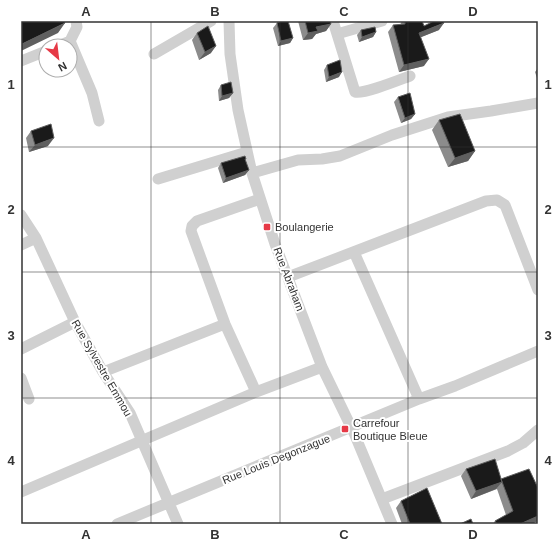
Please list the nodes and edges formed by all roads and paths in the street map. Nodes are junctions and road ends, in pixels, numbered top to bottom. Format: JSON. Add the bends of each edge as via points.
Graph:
{"nodes":[{"id":1,"x":76,"y":21,"type":"edge"},
{"id":2,"x":211,"y":21,"type":"edge"},
{"id":3,"x":229,"y":21,"type":"edge"},
{"id":4,"x":333,"y":21,"type":"edge"},
{"id":5,"x":382,"y":21,"type":"edge"},
{"id":6,"x":337,"y":34,"type":"junction"},
{"id":7,"x":72,"y":38,"type":"edge"},
{"id":8,"x":38,"y":54,"type":"edge"},
{"id":9,"x":154,"y":54,"type":"dead end"},
{"id":10,"x":78,"y":59,"type":"edge"},
{"id":11,"x":21,"y":61,"type":"edge"},
{"id":12,"x":410,"y":76,"type":"dead end"},
{"id":13,"x":538,"y":103,"type":"edge"},
{"id":14,"x":99,"y":121,"type":"dead end"},
{"id":15,"x":247,"y":152,"type":"junction"},
{"id":16,"x":252,"y":172,"type":"junction"},
{"id":17,"x":158,"y":179,"type":"dead end"},
{"id":18,"x":260,"y":199,"type":"junction"},
{"id":19,"x":21,"y":215,"type":"edge"},
{"id":20,"x":36,"y":238,"type":"junction"},
{"id":21,"x":21,"y":245,"type":"edge"},
{"id":22,"x":354,"y":252,"type":"junction"},
{"id":23,"x":288,"y":277,"type":"junction"},
{"id":24,"x":538,"y":290,"type":"edge"},
{"id":25,"x":75,"y":322,"type":"junction"},
{"id":26,"x":225,"y":324,"type":"junction"},
{"id":27,"x":21,"y":349,"type":"edge"},
{"id":28,"x":538,"y":351,"type":"edge"},
{"id":29,"x":322,"y":367,"type":"junction"},
{"id":30,"x":103,"y":372,"type":"junction"},
{"id":31,"x":21,"y":378,"type":"edge"},
{"id":32,"x":256,"y":392,"type":"junction"},
{"id":33,"x":29,"y":399,"type":"dead end"},
{"id":34,"x":419,"y":399,"type":"junction"},
{"id":35,"x":351,"y":428,"type":"junction"},
{"id":36,"x":538,"y":430,"type":"edge"},
{"id":37,"x":142,"y":440,"type":"junction"},
{"id":38,"x":21,"y":492,"type":"edge"},
{"id":39,"x":382,"y":499,"type":"junction"},
{"id":40,"x":169,"y":503,"type":"junction"},
{"id":41,"x":117,"y":524,"type":"edge"},
{"id":42,"x":178,"y":524,"type":"edge"},
{"id":43,"x":392,"y":524,"type":"edge"}],
"edges":[{"from":1,"to":7,"type":"street","via":[[77,27]]},
{"from":2,"to":9,"type":"street"},
{"from":3,"to":15,"type":"street","name":"Rue Abraham","via":[[235,91]]},
{"from":4,"to":6,"type":"street"},
{"from":5,"to":6,"type":"street"},
{"from":6,"to":12,"type":"street","via":[[355,92],[370,90]]},
{"from":8,"to":11,"type":"street"},
{"from":10,"to":14,"type":"street","via":[[96,105]]},
{"from":13,"to":16,"type":"street","via":[[448,117],[392,135],[340,156],[298,160]]},
{"from":15,"to":16,"type":"street","name":"Rue Abraham"},
{"from":15,"to":17,"type":"street"},
{"from":16,"to":18,"type":"street","name":"Rue Abraham"},
{"from":18,"to":23,"type":"street","name":"Rue Abraham"},
{"from":18,"to":26,"type":"street","via":[[197,221],[192,226],[191,231]]},
{"from":19,"to":20,"type":"street","name":"Rue Sylvestre Emmou"},
{"from":20,"to":21,"type":"street"},
{"from":20,"to":25,"type":"street","name":"Rue Sylvestre Emmou"},
{"from":22,"to":23,"type":"street"},
{"from":22,"to":24,"type":"street","via":[[486,201],[497,200],[505,205]]},
{"from":22,"to":34,"type":"street"},
{"from":23,"to":29,"type":"street","name":"Rue Abraham"},
{"from":25,"to":27,"type":"street"},
{"from":25,"to":30,"type":"street","name":"Rue Sylvestre Emmou"},
{"from":26,"to":30,"type":"street"},
{"from":26,"to":32,"type":"street"},
{"from":28,"to":34,"type":"street","name":"Rue Louis Degonzague"},
{"from":29,"to":32,"type":"street"},
{"from":29,"to":35,"type":"street","name":"Rue Abraham"},
{"from":30,"to":37,"type":"street","name":"Rue Sylvestre Emmou","via":[[130,413]]},
{"from":31,"to":33,"type":"street"},
{"from":32,"to":37,"type":"street"},
{"from":34,"to":35,"type":"street","name":"Rue Louis Degonzague"},
{"from":35,"to":39,"type":"street","name":"Rue Abraham"},
{"from":35,"to":40,"type":"street","name":"Rue Louis Degonzague"},
{"from":36,"to":39,"type":"street","via":[[523,443],[508,451]]},
{"from":37,"to":38,"type":"street"},
{"from":37,"to":40,"type":"street","name":"Rue Sylvestre Emmou"},
{"from":39,"to":43,"type":"street","name":"Rue Abraham"},
{"from":40,"to":41,"type":"street","name":"Rue Louis Degonzague"},
{"from":40,"to":42,"type":"street","name":"Rue Sylvestre Emmou"}]}
